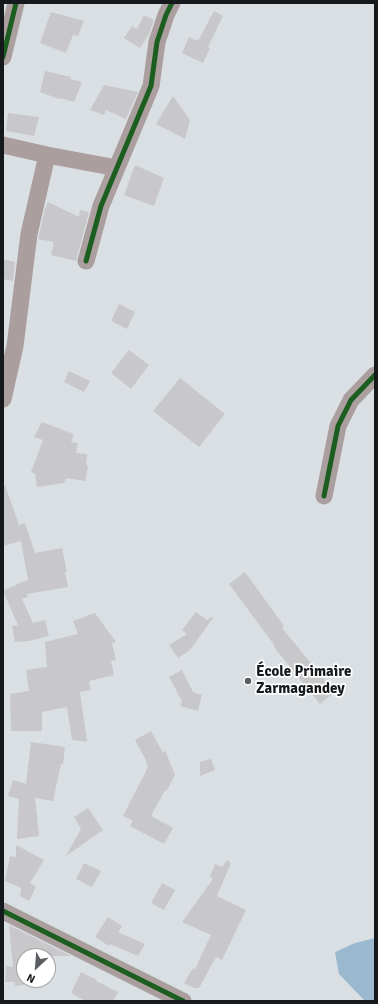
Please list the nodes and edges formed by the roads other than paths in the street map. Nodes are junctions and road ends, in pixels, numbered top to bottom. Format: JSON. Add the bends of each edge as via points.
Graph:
{"nodes":[{"id":1,"x":16,"y":3,"type":"edge"},
{"id":2,"x":172,"y":3,"type":"edge"},
{"id":3,"x":3,"y":57,"type":"edge"},
{"id":4,"x":3,"y":145,"type":"edge"},
{"id":5,"x":47,"y":155,"type":"junction"},
{"id":6,"x":117,"y":168,"type":"junction"},
{"id":7,"x":86,"y":261,"type":"dead end"},
{"id":8,"x":375,"y":374,"type":"edge"},
{"id":9,"x":3,"y":399,"type":"edge"},
{"id":10,"x":324,"y":496,"type":"dead end"},
{"id":11,"x":3,"y":910,"type":"edge"},
{"id":12,"x":183,"y":1001,"type":"edge"}],
"edges":[{"from":1,"to":3,"type":"street"},
{"from":2,"to":6,"type":"street","via":[[157,42],[151,86]]},
{"from":4,"to":5,"type":"street"},
{"from":5,"to":6,"type":"street"},
{"from":5,"to":9,"type":"street","via":[[30,234],[16,346]]},
{"from":6,"to":7,"type":"street","via":[[101,206]]},
{"from":8,"to":10,"type":"street","via":[[351,400],[338,426]]},
{"from":11,"to":12,"type":"street"}]}
